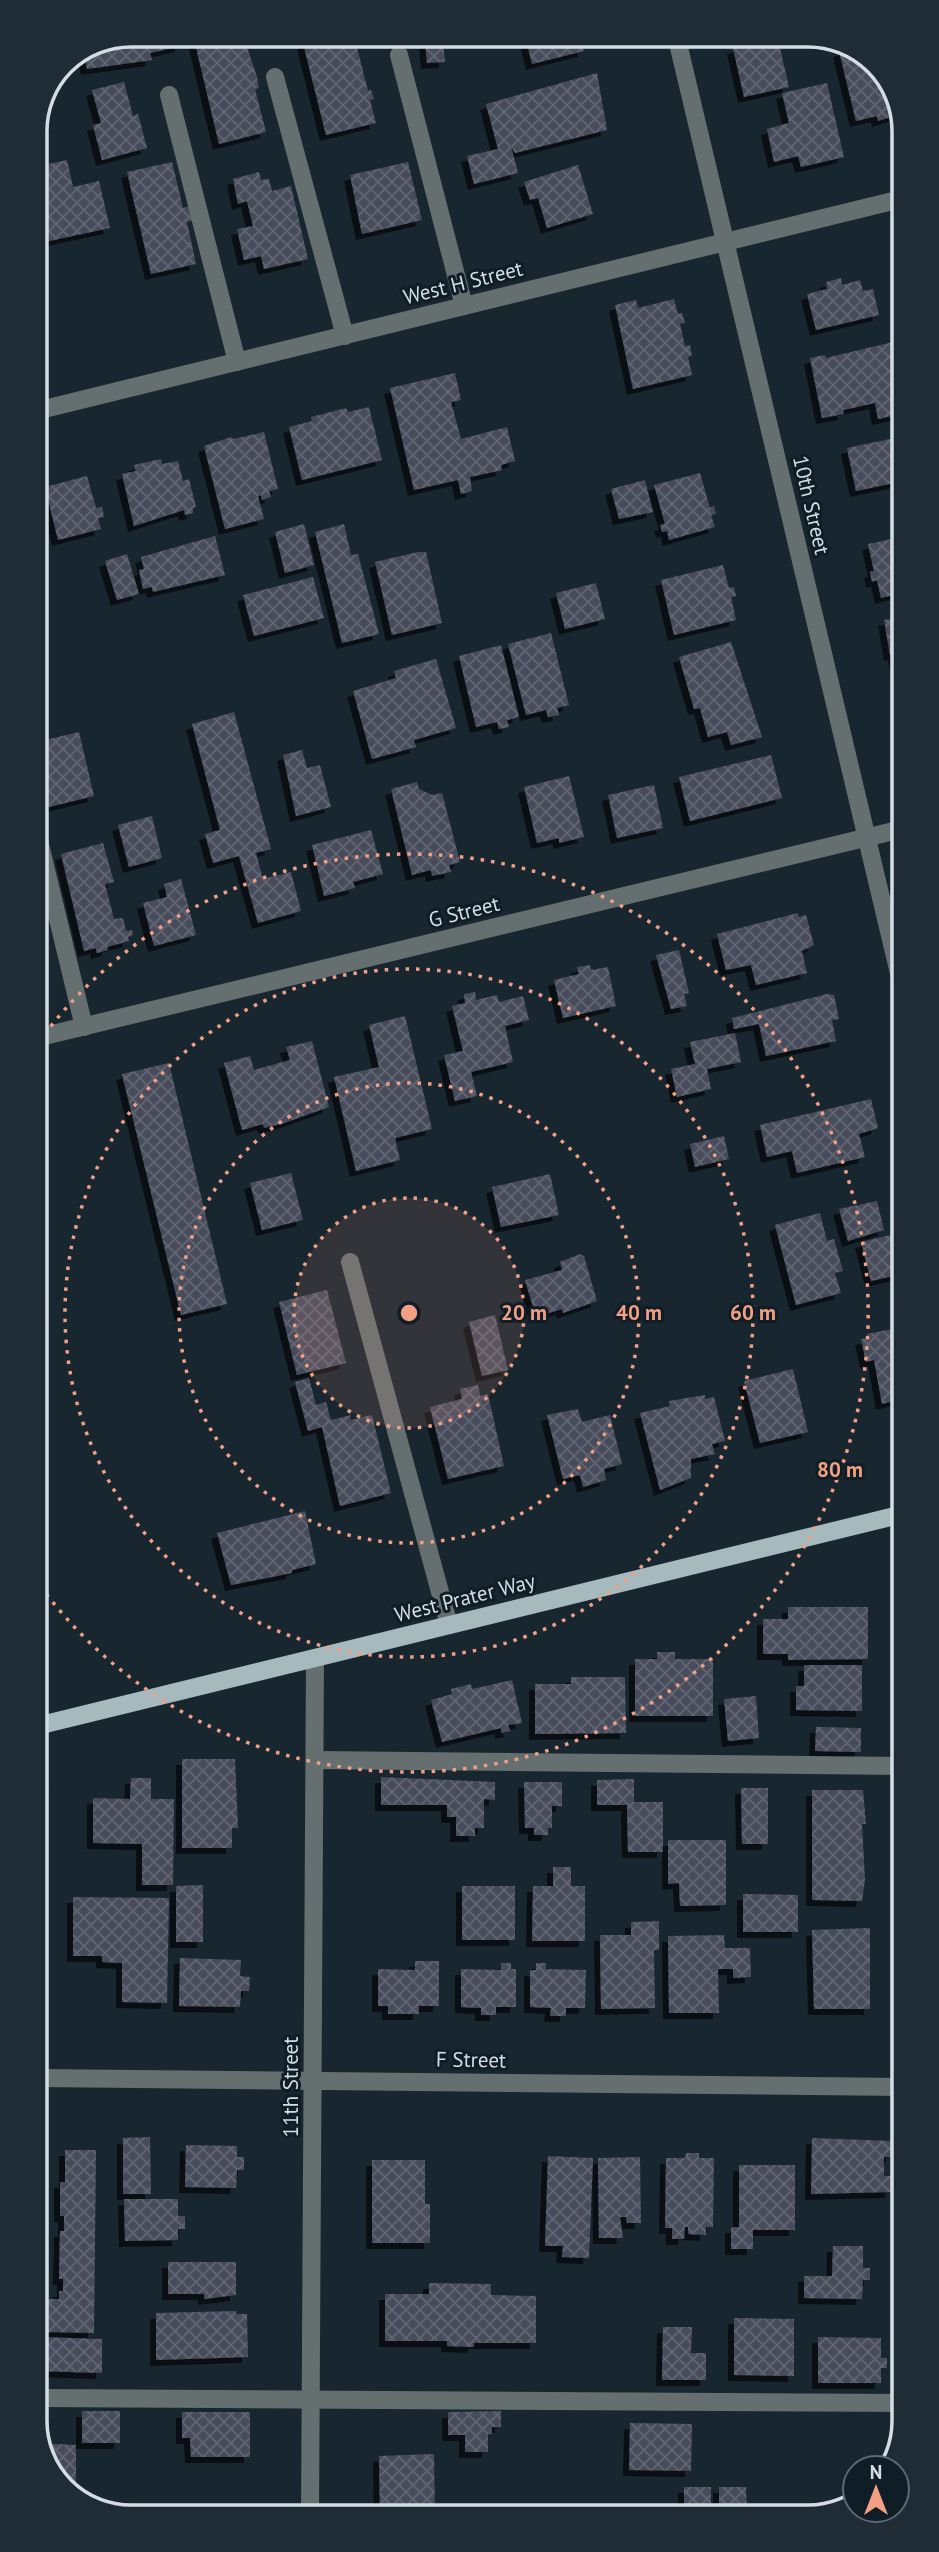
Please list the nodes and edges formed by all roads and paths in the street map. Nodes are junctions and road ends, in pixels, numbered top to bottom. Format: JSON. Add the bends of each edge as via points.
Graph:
{"nodes":[{"id":1,"x":679,"y":47,"type":"edge"},
{"id":2,"x":399,"y":54,"type":"dead end"},
{"id":3,"x":275,"y":78,"type":"dead end"},
{"id":4,"x":169,"y":95,"type":"dead end"},
{"id":5,"x":892,"y":201,"type":"edge"},
{"id":6,"x":725,"y":243,"type":"junction"},
{"id":7,"x":464,"y":306,"type":"junction"},
{"id":8,"x":345,"y":336,"type":"junction"},
{"id":9,"x":237,"y":362,"type":"junction"},
{"id":10,"x":47,"y":408,"type":"edge"},
{"id":11,"x":892,"y":832,"type":"edge"},
{"id":12,"x":867,"y":838,"type":"junction"},
{"id":13,"x":47,"y":874,"type":"edge"},
{"id":14,"x":892,"y":944,"type":"edge"},
{"id":15,"x":84,"y":1027,"type":"junction"},
{"id":16,"x":47,"y":1035,"type":"edge"},
{"id":17,"x":351,"y":1262,"type":"dead end"},
{"id":18,"x":892,"y":1517,"type":"edge"},
{"id":19,"x":449,"y":1625,"type":"junction"},
{"id":20,"x":315,"y":1658,"type":"junction"},
{"id":21,"x":47,"y":1724,"type":"edge"},
{"id":22,"x":316,"y":1760,"type":"junction"},
{"id":23,"x":892,"y":1766,"type":"edge"},
{"id":24,"x":47,"y":2078,"type":"edge"},
{"id":25,"x":314,"y":2081,"type":"junction"},
{"id":26,"x":892,"y":2087,"type":"edge"},
{"id":27,"x":47,"y":2398,"type":"edge"},
{"id":28,"x":311,"y":2401,"type":"junction"},
{"id":29,"x":892,"y":2403,"type":"edge"},
{"id":30,"x":310,"y":2505,"type":"edge"}],
"edges":[{"from":1,"to":6,"type":"street","name":"10th Street"},
{"from":2,"to":7,"type":"street"},
{"from":3,"to":8,"type":"street"},
{"from":4,"to":9,"type":"street"},
{"from":5,"to":6,"type":"street","name":"West H Street"},
{"from":6,"to":7,"type":"street","name":"West H Street"},
{"from":6,"to":12,"type":"street","name":"10th Street"},
{"from":7,"to":8,"type":"street","name":"West H Street"},
{"from":8,"to":9,"type":"street","name":"West H Street"},
{"from":9,"to":10,"type":"street","name":"West H Street"},
{"from":11,"to":12,"type":"street","name":"G Street"},
{"from":12,"to":14,"type":"street","name":"10th Street"},
{"from":12,"to":15,"type":"street","name":"G Street"},
{"from":13,"to":15,"type":"street"},
{"from":15,"to":16,"type":"street","name":"G Street"},
{"from":17,"to":19,"type":"street"},
{"from":18,"to":19,"type":"main road","name":"West Prater Way"},
{"from":19,"to":20,"type":"main road","name":"West Prater Way"},
{"from":20,"to":21,"type":"main road","name":"West Prater Way"},
{"from":20,"to":22,"type":"street","name":"11th Street"},
{"from":22,"to":23,"type":"street"},
{"from":22,"to":25,"type":"street","name":"11th Street"},
{"from":24,"to":25,"type":"street","name":"F Street"},
{"from":25,"to":26,"type":"street","name":"F Street"},
{"from":25,"to":28,"type":"street","name":"11th Street"},
{"from":27,"to":28,"type":"street"},
{"from":28,"to":29,"type":"street"},
{"from":28,"to":30,"type":"street","name":"11th Street"}]}
